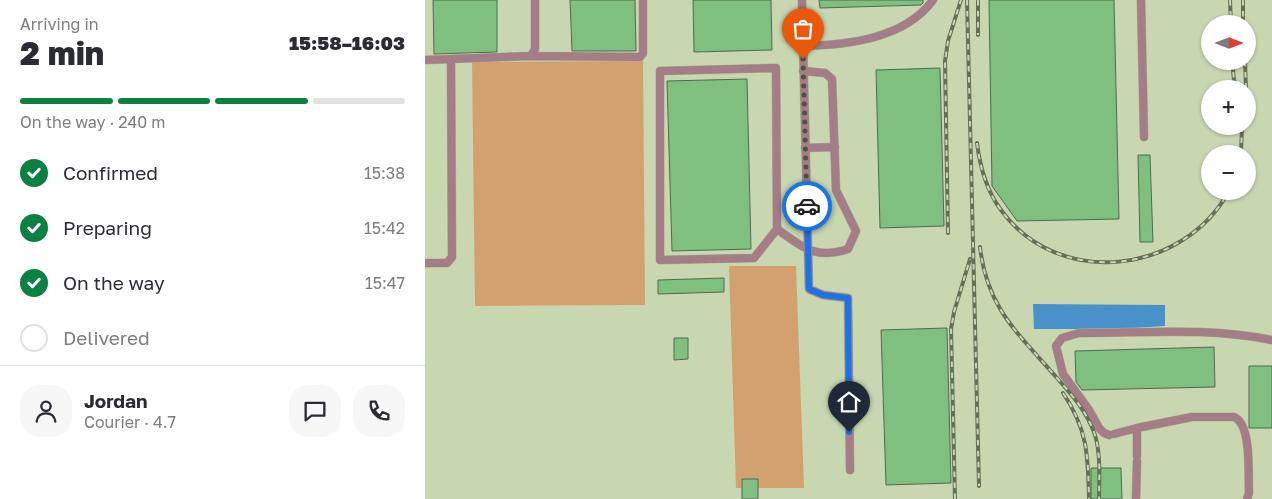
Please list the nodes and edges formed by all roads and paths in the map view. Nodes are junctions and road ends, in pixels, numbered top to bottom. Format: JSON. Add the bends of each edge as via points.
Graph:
{"nodes":[{"id":1,"x":535,"y":0,"type":"edge"},
{"id":2,"x":643,"y":0,"type":"edge"},
{"id":3,"x":801,"y":0,"type":"edge"},
{"id":4,"x":933,"y":0,"type":"edge"},
{"id":5,"x":1141,"y":0,"type":"edge"},
{"id":6,"x":803,"y":46,"type":"junction"},
{"id":7,"x":531,"y":56,"type":"junction"},
{"id":8,"x":451,"y":59,"type":"junction"},
{"id":9,"x":425,"y":60,"type":"edge"},
{"id":10,"x":803,"y":71,"type":"junction"},
{"id":11,"x":1144,"y":137,"type":"dead end"},
{"id":12,"x":835,"y":147,"type":"junction"},
{"id":13,"x":805,"y":148,"type":"junction"},
{"id":14,"x":777,"y":229,"type":"junction"},
{"id":15,"x":808,"y":251,"type":"junction"},
{"id":16,"x":425,"y":263,"type":"edge"},
{"id":17,"x":1272,"y":340,"type":"edge"},
{"id":18,"x":1137,"y":428,"type":"junction"},
{"id":19,"x":850,"y":470,"type":"dead end"},
{"id":20,"x":1136,"y":499,"type":"edge"},
{"id":21,"x":1247,"y":499,"type":"edge"}],
"edges":[{"from":1,"to":7,"type":"street","via":[[535,49]]},
{"from":2,"to":7,"type":"street","via":[[643,53],[640,57]]},
{"from":3,"to":6,"type":"street"},
{"from":4,"to":6,"type":"street","via":[[914,20],[894,29],[847,43]]},
{"from":5,"to":11,"type":"street"},
{"from":6,"to":10,"type":"street"},
{"from":7,"to":8,"type":"street"},
{"from":8,"to":9,"type":"street"},
{"from":8,"to":16,"type":"street","via":[[452,256],[447,262]]},
{"from":10,"to":12,"type":"street","via":[[825,72],[832,79]]},
{"from":10,"to":13,"type":"street"},
{"from":12,"to":13,"type":"street"},
{"from":12,"to":15,"type":"street","via":[[836,190],[856,231],[848,249]]},
{"from":13,"to":15,"type":"street"},
{"from":14,"to":14,"type":"street","via":[[776,68],[660,71],[660,260],[754,258]]},
{"from":14,"to":15,"type":"street"},
{"from":15,"to":19,"type":"street","via":[[809,289],[823,295],[848,298]]},
{"from":17,"to":18,"type":"street","via":[[1210,332],[1079,333],[1062,338],[1056,346],[1063,374],[1099,428],[1112,434]]},
{"from":18,"to":20,"type":"street"},
{"from":18,"to":21,"type":"street","via":[[1192,417],[1240,419],[1246,429]]}]}
